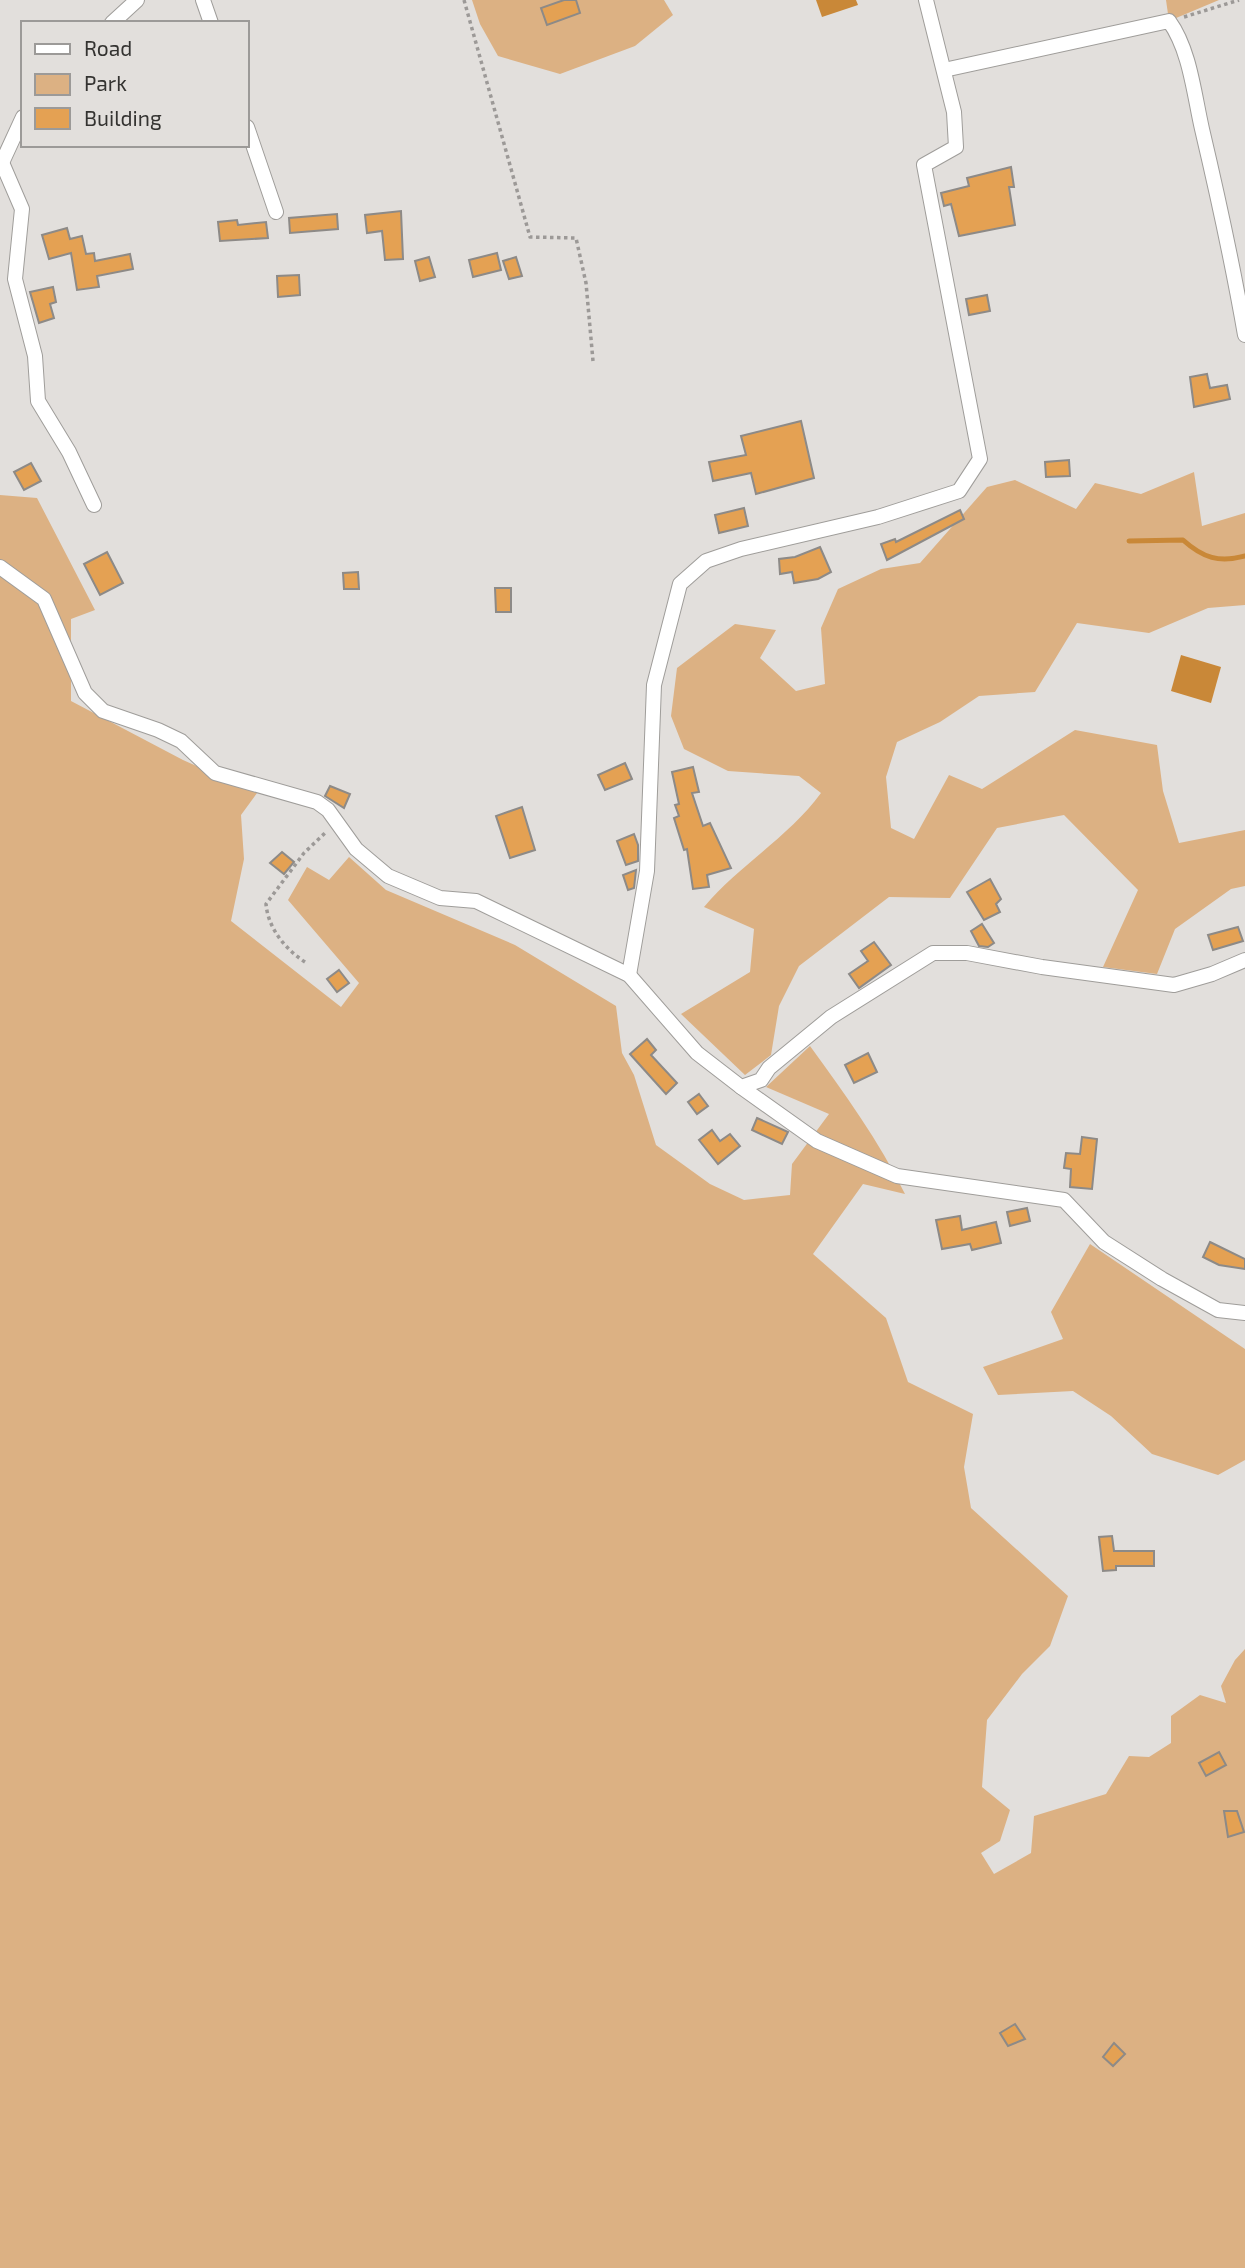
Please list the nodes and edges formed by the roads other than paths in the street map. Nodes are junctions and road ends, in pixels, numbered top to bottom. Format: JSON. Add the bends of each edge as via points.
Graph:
{"nodes":[{"id":1,"x":136,"y":0,"type":"edge"},
{"id":2,"x":203,"y":0,"type":"edge"},
{"id":3,"x":926,"y":0,"type":"edge"},
{"id":4,"x":114,"y":21,"type":"edge"},
{"id":5,"x":210,"y":21,"type":"edge"},
{"id":6,"x":944,"y":70,"type":"junction"},
{"id":7,"x":21,"y":120,"type":"edge"},
{"id":8,"x":248,"y":131,"type":"edge"},
{"id":9,"x":1,"y":166,"type":"edge"},
{"id":10,"x":275,"y":212,"type":"dead end"},
{"id":11,"x":1245,"y":335,"type":"edge"},
{"id":12,"x":94,"y":505,"type":"dead end"},
{"id":13,"x":0,"y":567,"type":"edge"},
{"id":14,"x":1245,"y":960,"type":"edge"},
{"id":15,"x":629,"y":975,"type":"junction"},
{"id":16,"x":741,"y":1087,"type":"junction"},
{"id":17,"x":1245,"y":1313,"type":"edge"}],
"edges":[{"from":1,"to":4,"type":"street"},
{"from":2,"to":5,"type":"street"},
{"from":3,"to":6,"type":"street"},
{"from":6,"to":11,"type":"street","via":[[1169,21],[1190,74]]},
{"from":6,"to":15,"type":"street","via":[[956,147],[925,165],[980,459],[959,491],[878,517],[741,549],[706,561],[680,584],[654,685],[647,871]]},
{"from":7,"to":9,"type":"street"},
{"from":8,"to":10,"type":"street"},
{"from":9,"to":12,"type":"street","via":[[22,209],[15,279],[35,356],[37,401],[69,452]]},
{"from":13,"to":15,"type":"street","via":[[44,599],[85,693],[103,711],[181,741],[215,773],[317,802],[356,849],[388,876],[440,898],[476,901]]},
{"from":14,"to":16,"type":"street","via":[[1174,985],[967,953],[933,953],[831,1017],[769,1068],[761,1080]]},
{"from":15,"to":16,"type":"street","via":[[697,1053]]},
{"from":16,"to":17,"type":"street","via":[[817,1141],[897,1176],[1064,1200],[1104,1242],[1162,1279],[1218,1310]]}]}
